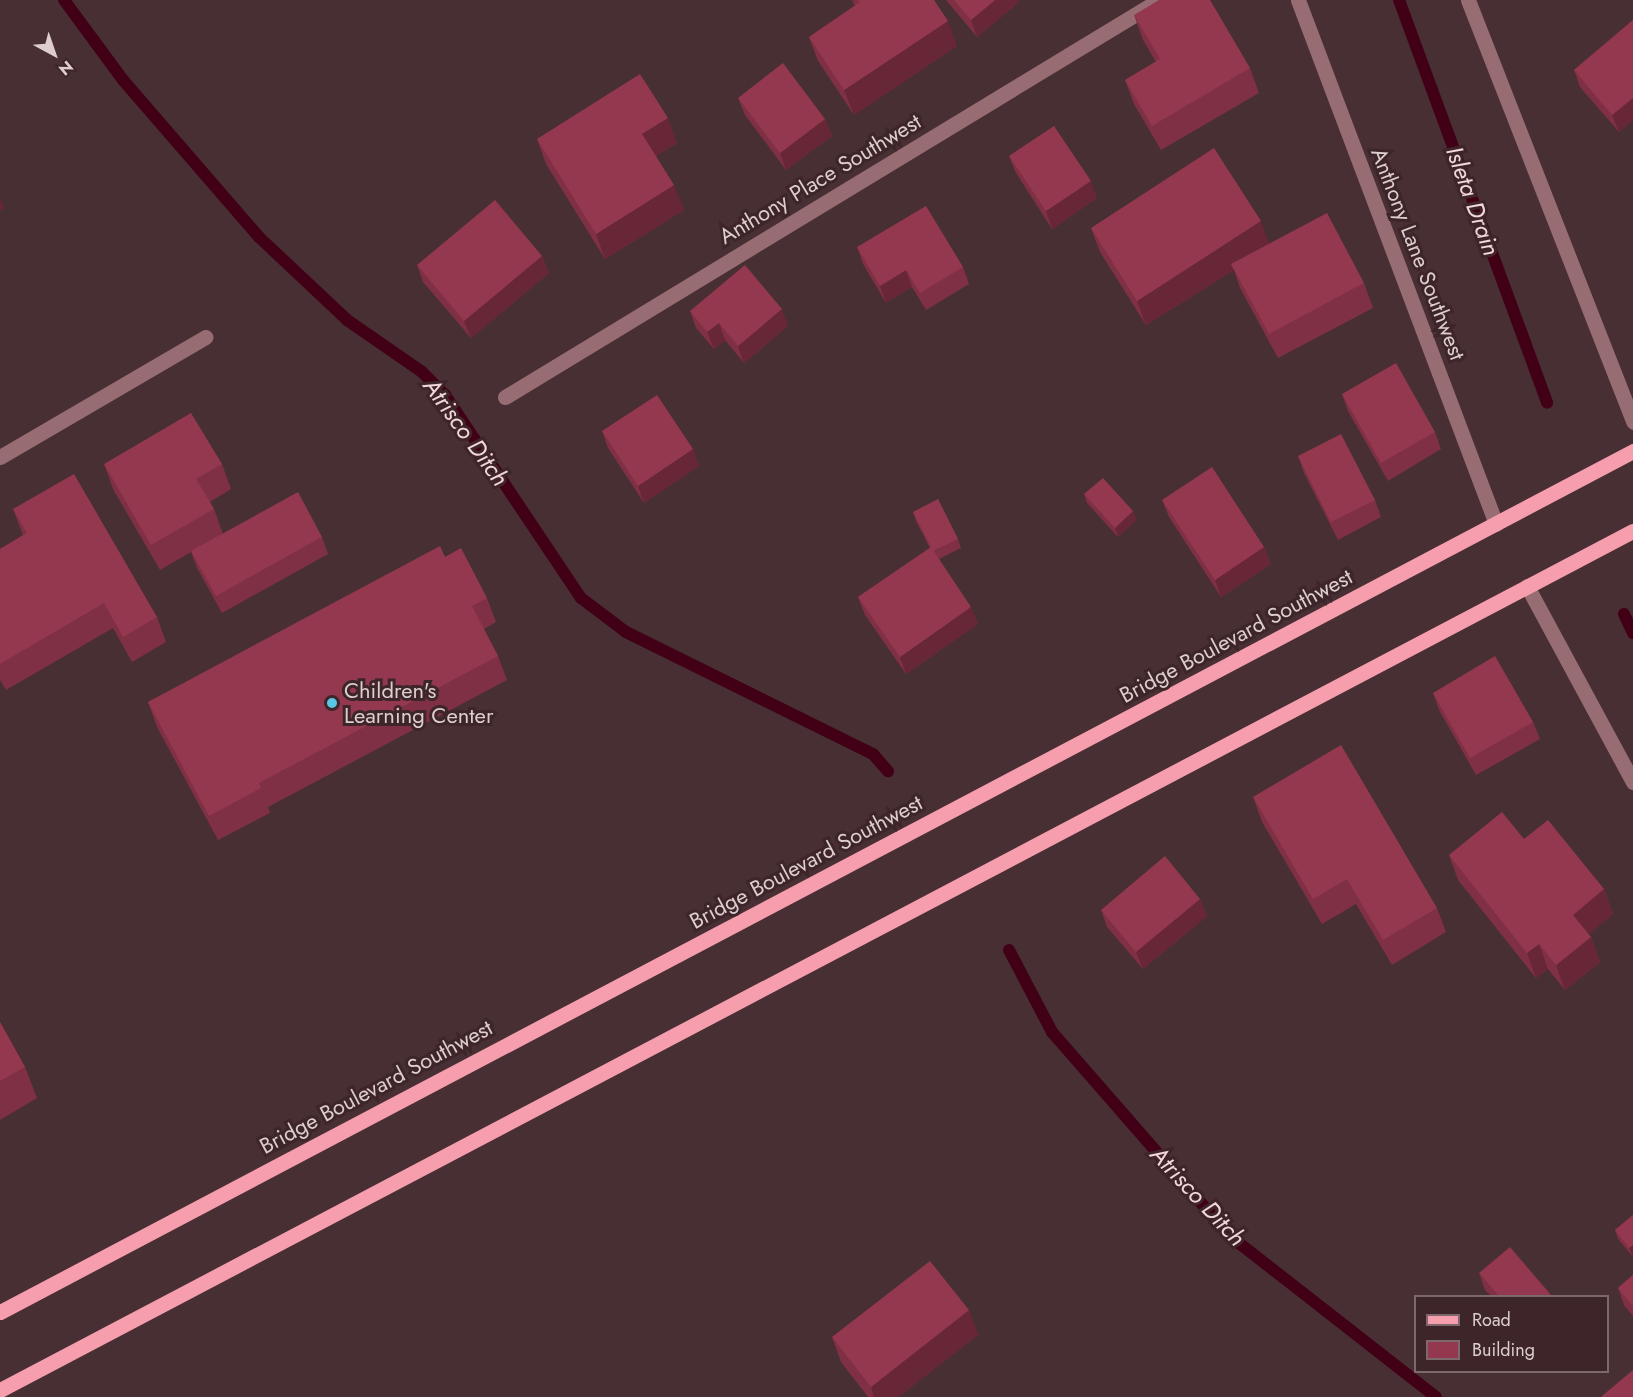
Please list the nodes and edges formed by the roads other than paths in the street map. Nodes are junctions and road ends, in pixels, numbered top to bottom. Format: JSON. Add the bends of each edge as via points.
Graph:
{"nodes":[{"id":1,"x":1159,"y":0,"type":"edge"},
{"id":2,"x":1298,"y":0,"type":"edge"},
{"id":3,"x":1468,"y":0,"type":"edge"},
{"id":4,"x":205,"y":337,"type":"dead end"},
{"id":5,"x":505,"y":396,"type":"dead end"},
{"id":6,"x":1633,"y":422,"type":"edge"},
{"id":7,"x":1633,"y":451,"type":"edge"},
{"id":8,"x":0,"y":458,"type":"edge"},
{"id":9,"x":1496,"y":524,"type":"junction"},
{"id":10,"x":1633,"y":531,"type":"edge"},
{"id":11,"x":1527,"y":586,"type":"junction"},
{"id":12,"x":1633,"y":782,"type":"edge"},
{"id":13,"x":0,"y":1312,"type":"edge"},
{"id":14,"x":0,"y":1390,"type":"edge"}],
"edges":[{"from":1,"to":5,"type":"street","name":"Anthony Place Southwest"},
{"from":2,"to":9,"type":"street","name":"Anthony Lane Southwest"},
{"from":3,"to":6,"type":"street"},
{"from":4,"to":8,"type":"street"},
{"from":7,"to":9,"type":"main road","name":"Bridge Boulevard Southwest"},
{"from":9,"to":13,"type":"main road","name":"Bridge Boulevard Southwest"},
{"from":10,"to":11,"type":"main road"},
{"from":11,"to":12,"type":"street"},
{"from":11,"to":14,"type":"main road"}]}
